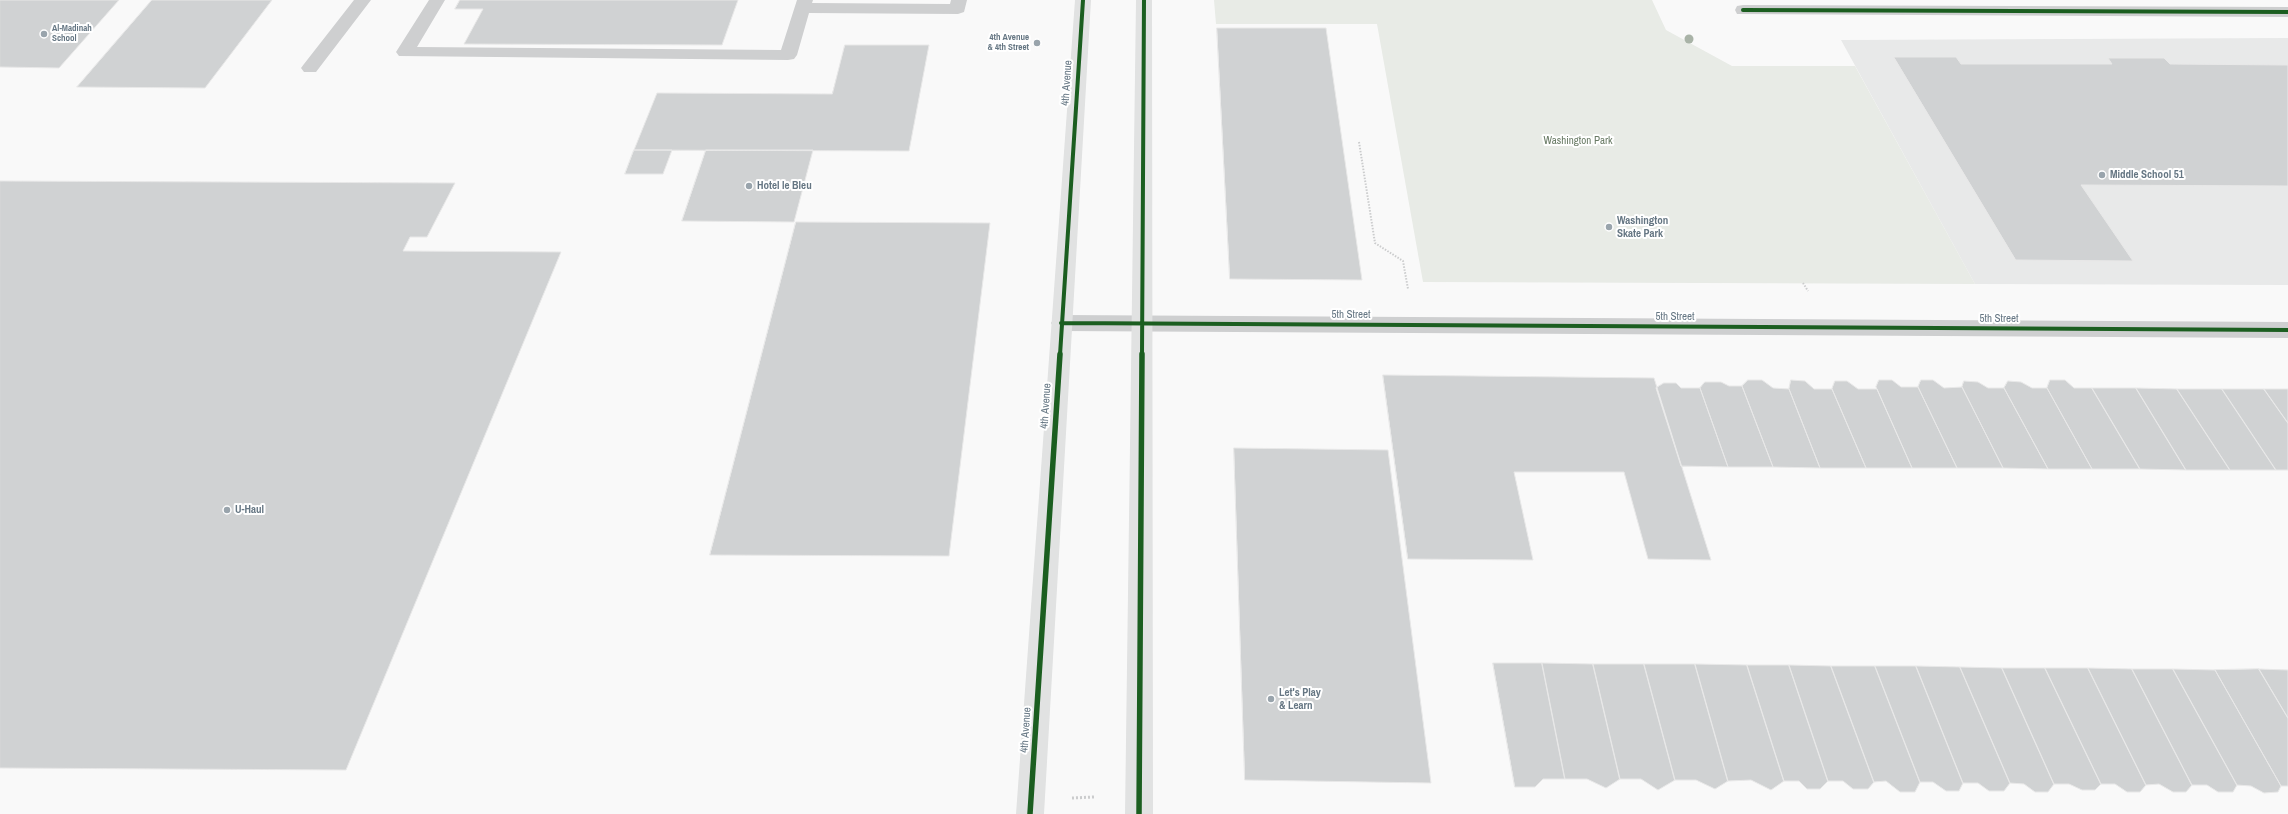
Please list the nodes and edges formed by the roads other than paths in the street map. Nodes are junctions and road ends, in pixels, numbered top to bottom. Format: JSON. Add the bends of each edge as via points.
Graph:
{"nodes":[{"id":1,"x":363,"y":0,"type":"edge"},
{"id":2,"x":437,"y":0,"type":"edge"},
{"id":3,"x":959,"y":0,"type":"edge"},
{"id":4,"x":1082,"y":0,"type":"edge"},
{"id":5,"x":1144,"y":0,"type":"edge"},
{"id":6,"x":804,"y":4,"type":"edge"},
{"id":7,"x":1743,"y":10,"type":"dead end"},
{"id":8,"x":2288,"y":12,"type":"edge"},
{"id":9,"x":310,"y":68,"type":"dead end"},
{"id":10,"x":1061,"y":324,"type":"junction"},
{"id":11,"x":1142,"y":324,"type":"junction"},
{"id":12,"x":2288,"y":330,"type":"edge"},
{"id":13,"x":1030,"y":814,"type":"edge"},
{"id":14,"x":1139,"y":814,"type":"edge"}],
"edges":[{"from":1,"to":9,"type":"street"},
{"from":2,"to":6,"type":"street","via":[[405,52],[788,55]]},
{"from":3,"to":6,"type":"street","via":[[958,9]]},
{"from":4,"to":10,"type":"main road","name":"4th Avenue"},
{"from":5,"to":11,"type":"main road"},
{"from":7,"to":8,"type":"street"},
{"from":10,"to":11,"type":"street","name":"5th Street"},
{"from":10,"to":13,"type":"main road","name":"4th Avenue"},
{"from":11,"to":12,"type":"street","name":"5th Street"},
{"from":11,"to":14,"type":"main road"}]}
